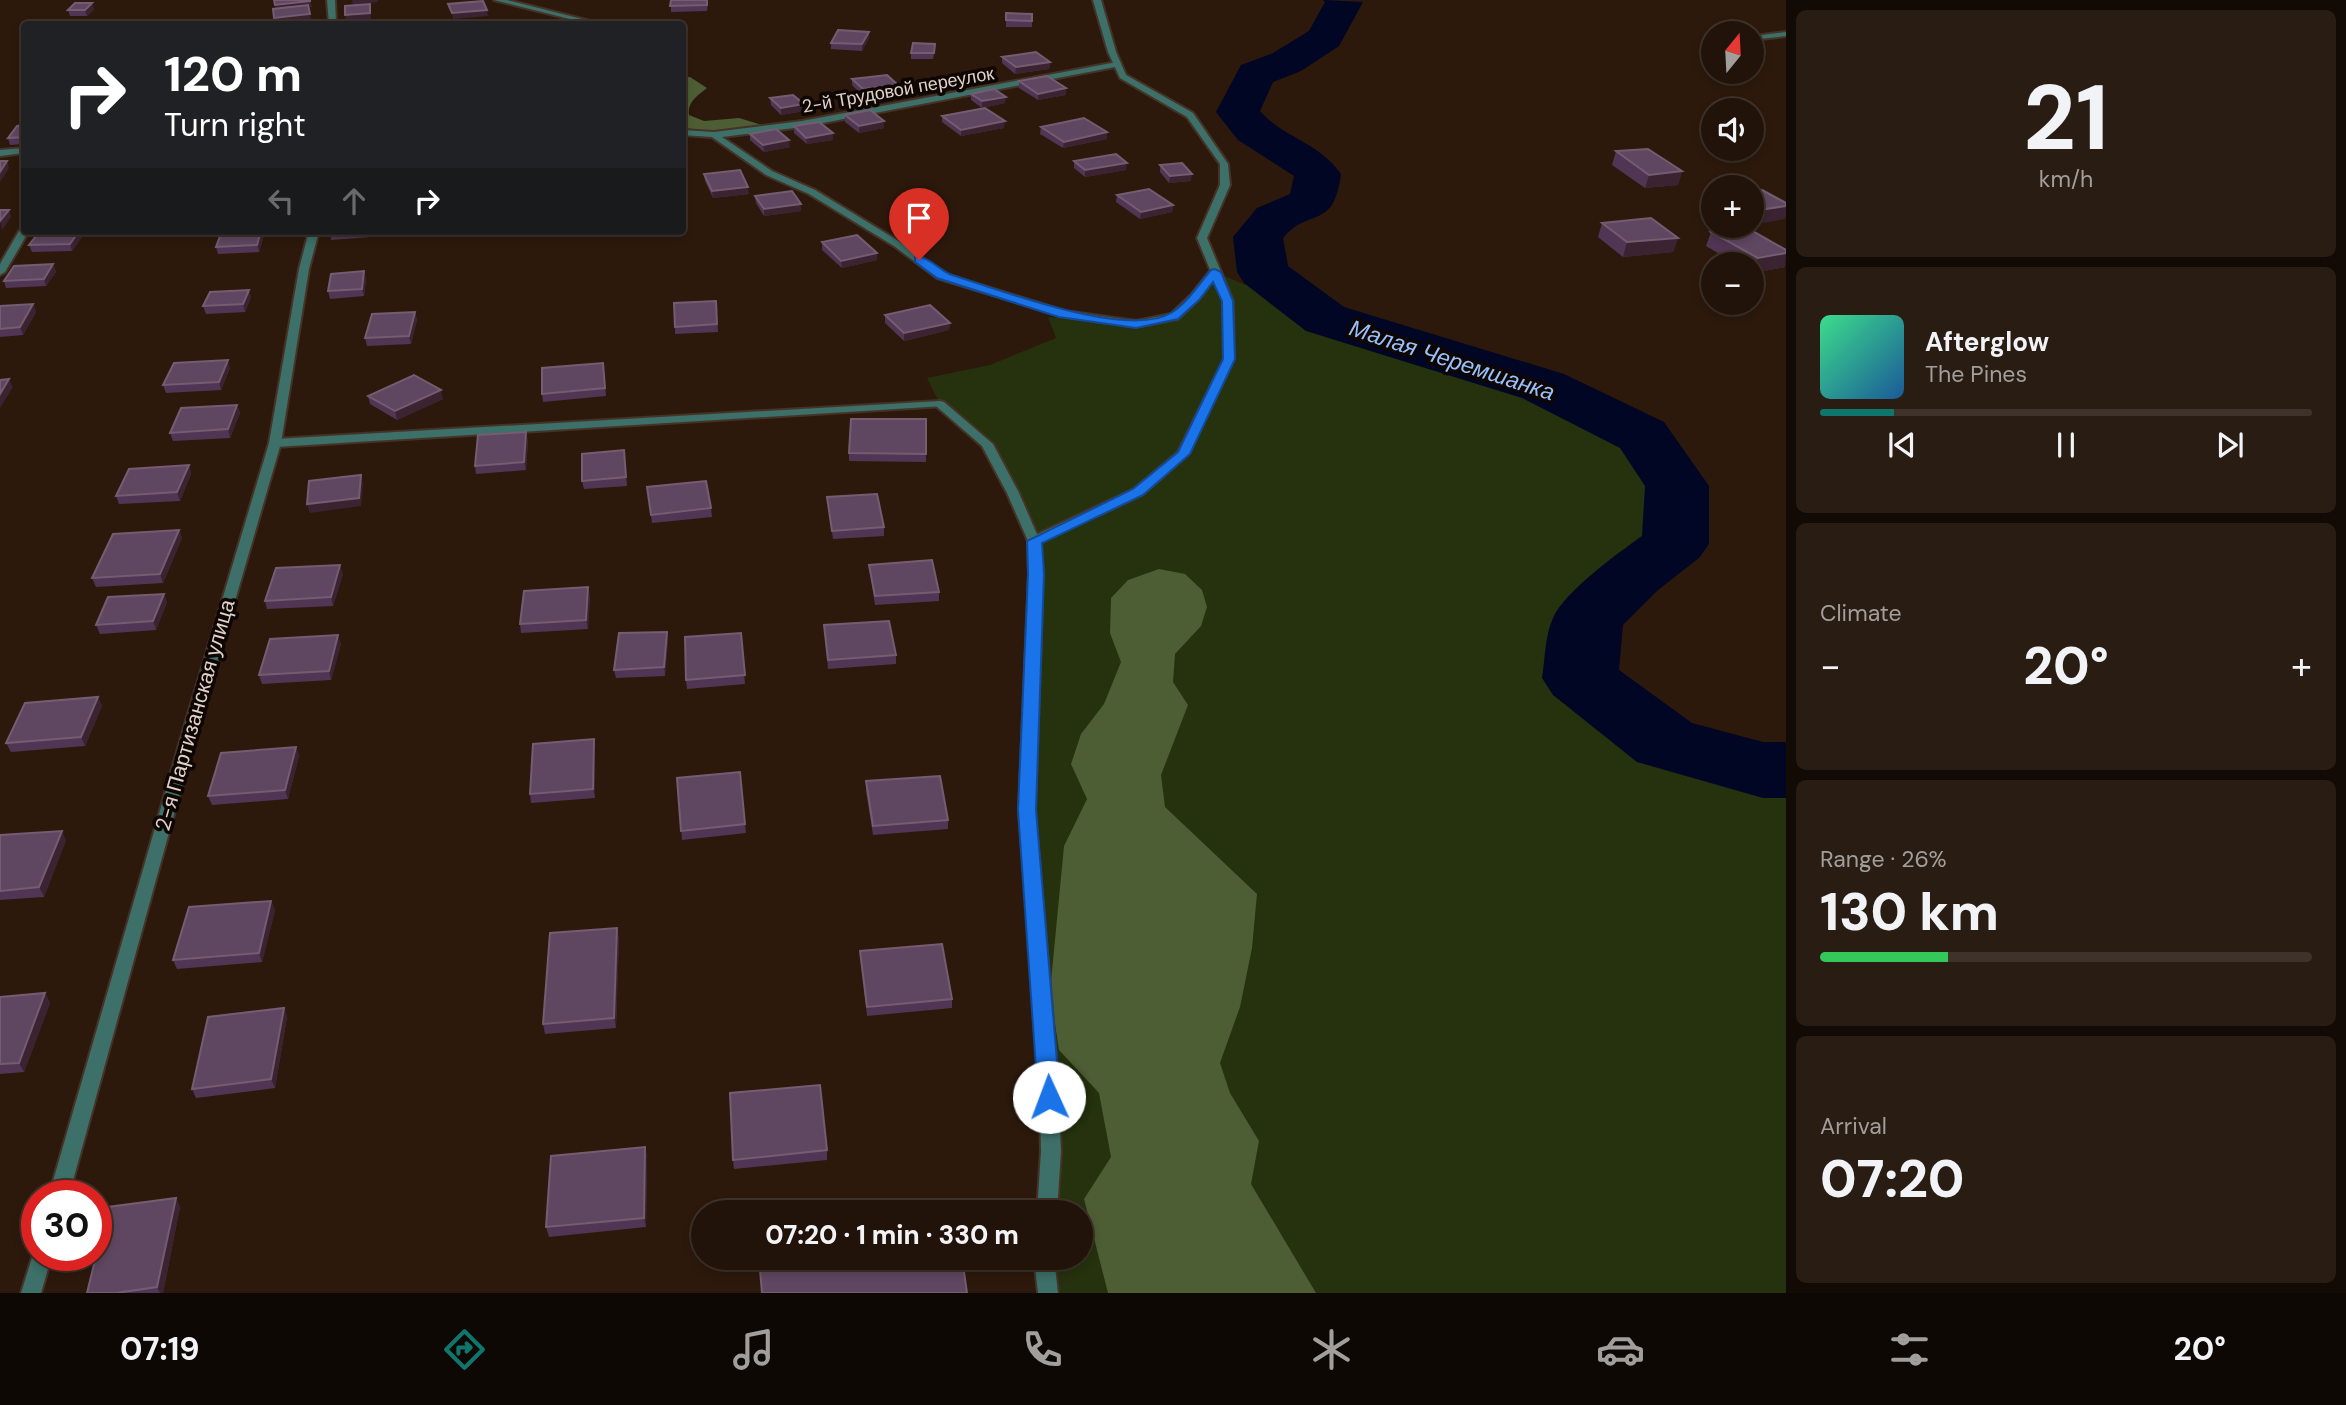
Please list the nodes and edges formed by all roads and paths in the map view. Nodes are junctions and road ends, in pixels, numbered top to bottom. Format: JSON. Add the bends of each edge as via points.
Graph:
{"nodes":[{"id":1,"x":331,"y":0,"type":"edge"},
{"id":2,"x":498,"y":0,"type":"edge"},
{"id":3,"x":1097,"y":0,"type":"edge"},
{"id":4,"x":333,"y":21,"type":"edge"},
{"id":5,"x":586,"y":21,"type":"dead end"},
{"id":6,"x":1786,"y":34,"type":"edge"},
{"id":7,"x":1764,"y":37,"type":"edge"},
{"id":8,"x":1117,"y":64,"type":"junction"},
{"id":9,"x":686,"y":132,"type":"edge"},
{"id":10,"x":714,"y":135,"type":"junction"},
{"id":11,"x":21,"y":151,"type":"edge"},
{"id":12,"x":0,"y":153,"type":"edge"},
{"id":13,"x":22,"y":235,"type":"edge"},
{"id":14,"x":313,"y":235,"type":"edge"},
{"id":15,"x":0,"y":272,"type":"edge"},
{"id":16,"x":1215,"y":272,"type":"junction"},
{"id":17,"x":275,"y":443,"type":"junction"},
{"id":18,"x":1034,"y":541,"type":"junction"},
{"id":19,"x":63,"y":1180,"type":"edge"},
{"id":20,"x":1048,"y":1200,"type":"edge"},
{"id":21,"x":1045,"y":1270,"type":"edge"},
{"id":22,"x":37,"y":1271,"type":"edge"},
{"id":23,"x":31,"y":1293,"type":"edge"},
{"id":24,"x":1048,"y":1293,"type":"edge"}],
"edges":[{"from":1,"to":4,"type":"street"},
{"from":2,"to":5,"type":"street"},
{"from":3,"to":8,"type":"street"},
{"from":6,"to":7,"type":"street"},
{"from":8,"to":10,"type":"street","name":"2-й Трудовой переулок","via":[[802,124]]},
{"from":8,"to":16,"type":"street","via":[[1123,76],[1190,115],[1224,164],[1225,185],[1202,238]]},
{"from":9,"to":10,"type":"street","name":"2-й Трудовой переулок"},
{"from":10,"to":16,"type":"street","via":[[941,275],[1064,314],[1136,324],[1174,317]]},
{"from":11,"to":12,"type":"street"},
{"from":13,"to":15,"type":"street"},
{"from":14,"to":17,"type":"street","name":"2-я Партизанская улица"},
{"from":16,"to":18,"type":"street","via":[[1227,301],[1229,359],[1184,454],[1138,492]]},
{"from":17,"to":18,"type":"street","via":[[940,404],[987,444]]},
{"from":17,"to":19,"type":"street","name":"2-я Партизанская улица"},
{"from":18,"to":20,"type":"street","via":[[1027,810],[1048,1070]]},
{"from":21,"to":24,"type":"street"},
{"from":22,"to":23,"type":"street"}]}
